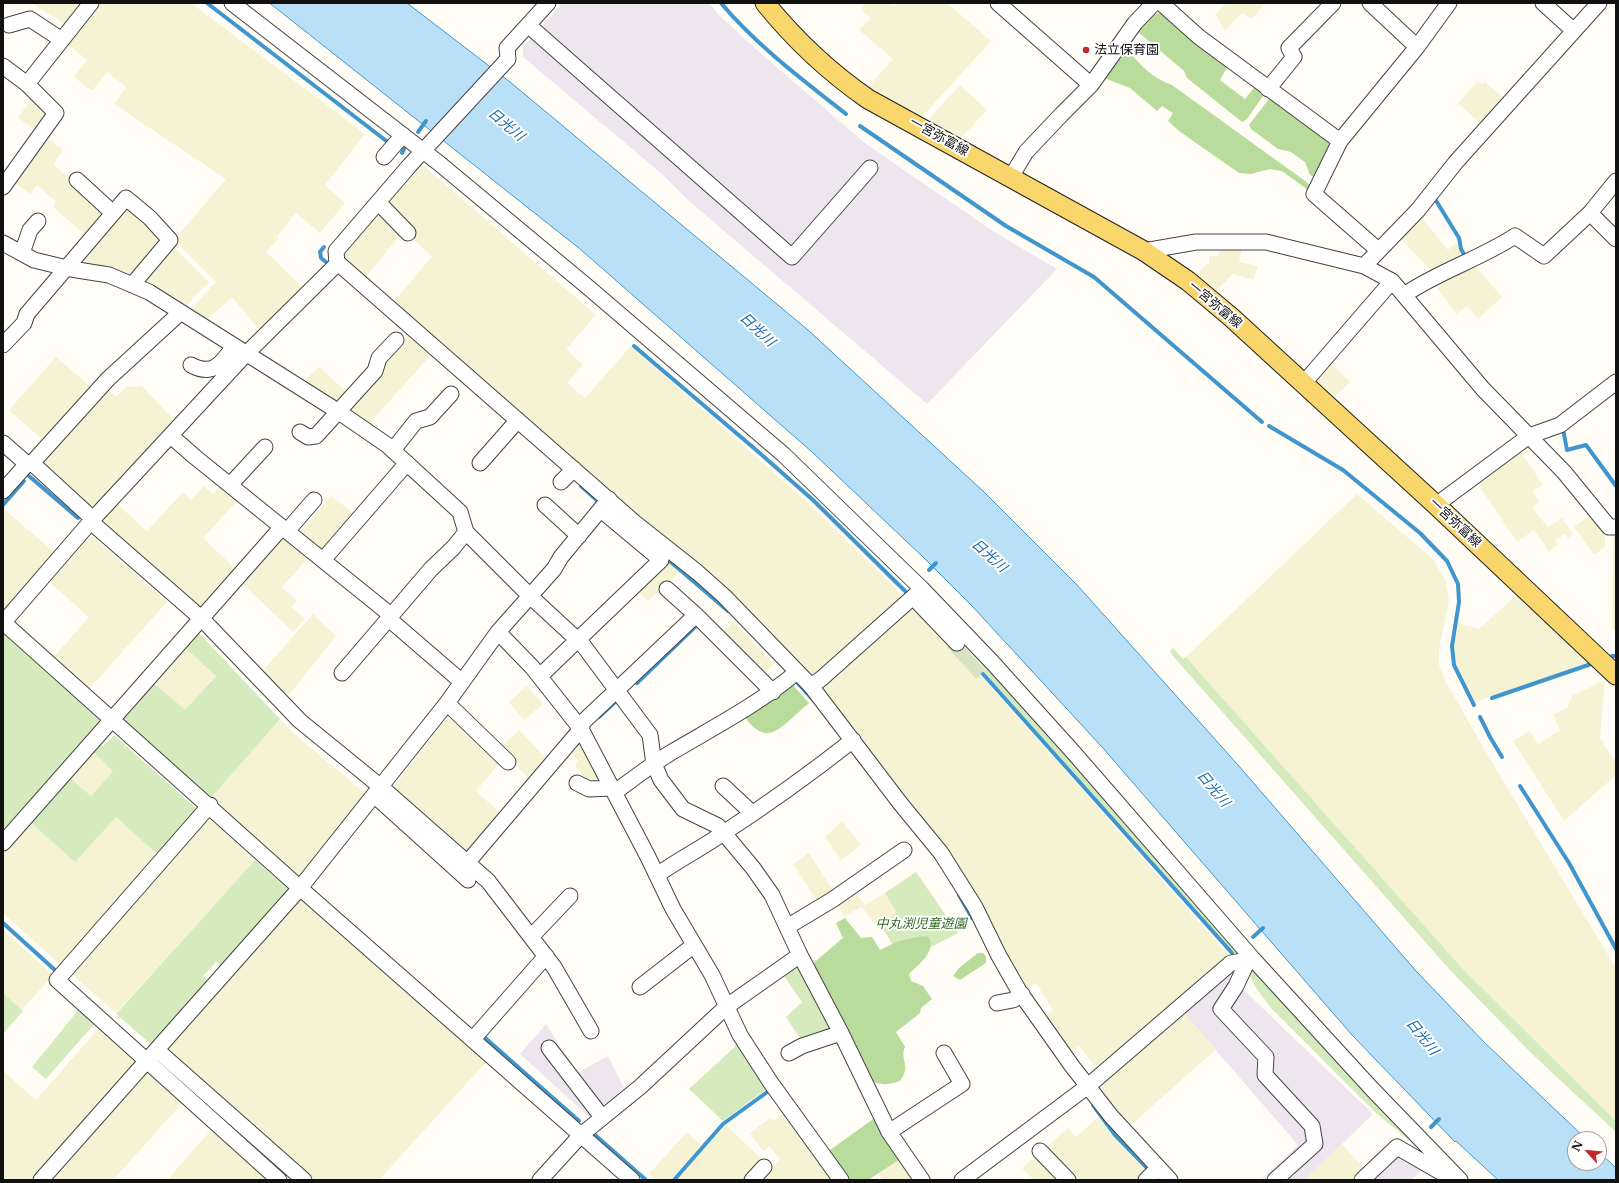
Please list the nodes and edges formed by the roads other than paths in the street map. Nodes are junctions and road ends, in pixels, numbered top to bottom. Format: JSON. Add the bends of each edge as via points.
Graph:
{"nodes":[{"id":1,"x":91,"y":3,"type":"edge"},
{"id":2,"x":232,"y":3,"type":"edge"},
{"id":3,"x":548,"y":3,"type":"edge"},
{"id":4,"x":765,"y":3,"type":"edge"},
{"id":5,"x":998,"y":3,"type":"edge"},
{"id":6,"x":1154,"y":3,"type":"edge"},
{"id":7,"x":1161,"y":3,"type":"edge"},
{"id":8,"x":1333,"y":3,"type":"edge"},
{"id":9,"x":1370,"y":3,"type":"edge"},
{"id":10,"x":1543,"y":3,"type":"edge"},
{"id":11,"x":1599,"y":3,"type":"edge"},
{"id":12,"x":1447,"y":4,"type":"edge"},
{"id":13,"x":9,"y":25,"type":"dead end"},
{"id":14,"x":528,"y":25,"type":"junction"},
{"id":15,"x":1574,"y":31,"type":"junction"},
{"id":16,"x":62,"y":40,"type":"junction"},
{"id":17,"x":1417,"y":47,"type":"junction"},
{"id":18,"x":3,"y":66,"type":"edge"},
{"id":19,"x":27,"y":84,"type":"junction"},
{"id":20,"x":1091,"y":85,"type":"junction"},
{"id":21,"x":1268,"y":89,"type":"junction"},
{"id":22,"x":403,"y":135,"type":"junction"},
{"id":23,"x":1340,"y":141,"type":"junction"},
{"id":24,"x":426,"y":150,"type":"junction"},
{"id":25,"x":397,"y":158,"type":"junction"},
{"id":26,"x":870,"y":168,"type":"dead end"},
{"id":27,"x":1011,"y":177,"type":"junction"},
{"id":28,"x":77,"y":180,"type":"dead end"},
{"id":29,"x":1616,"y":181,"type":"edge"},
{"id":30,"x":3,"y":187,"type":"edge"},
{"id":31,"x":378,"y":202,"type":"junction"},
{"id":32,"x":113,"y":213,"type":"junction"},
{"id":33,"x":1590,"y":213,"type":"junction"},
{"id":34,"x":38,"y":221,"type":"dead end"},
{"id":35,"x":408,"y":233,"type":"dead end"},
{"id":36,"x":1616,"y":239,"type":"edge"},
{"id":37,"x":4,"y":246,"type":"edge"},
{"id":38,"x":1378,"y":250,"type":"junction"},
{"id":39,"x":1144,"y":251,"type":"junction"},
{"id":40,"x":22,"y":253,"type":"junction"},
{"id":41,"x":1364,"y":266,"type":"junction"},
{"id":42,"x":334,"y":267,"type":"junction"},
{"id":43,"x":66,"y":268,"type":"junction"},
{"id":44,"x":1392,"y":281,"type":"junction"},
{"id":45,"x":132,"y":285,"type":"junction"},
{"id":46,"x":1404,"y":295,"type":"junction"},
{"id":47,"x":181,"y":312,"type":"junction"},
{"id":48,"x":396,"y":340,"type":"dead end"},
{"id":49,"x":3,"y":345,"type":"edge"},
{"id":50,"x":240,"y":350,"type":"junction"},
{"id":51,"x":191,"y":365,"type":"dead end"},
{"id":52,"x":1616,"y":382,"type":"edge"},
{"id":53,"x":1303,"y":384,"type":"junction"},
{"id":54,"x":451,"y":394,"type":"dead end"},
{"id":55,"x":339,"y":412,"type":"junction"},
{"id":56,"x":516,"y":423,"type":"junction"},
{"id":57,"x":300,"y":432,"type":"dead end"},
{"id":58,"x":171,"y":436,"type":"junction"},
{"id":59,"x":1529,"y":436,"type":"junction"},
{"id":60,"x":3,"y":443,"type":"edge"},
{"id":61,"x":265,"y":446,"type":"dead end"},
{"id":62,"x":393,"y":450,"type":"junction"},
{"id":63,"x":30,"y":463,"type":"junction"},
{"id":64,"x":407,"y":463,"type":"junction"},
{"id":65,"x":480,"y":463,"type":"dead end"},
{"id":66,"x":230,"y":485,"type":"junction"},
{"id":67,"x":3,"y":491,"type":"edge"},
{"id":68,"x":314,"y":500,"type":"dead end"},
{"id":69,"x":545,"y":505,"type":"dead end"},
{"id":70,"x":605,"y":505,"type":"junction"},
{"id":71,"x":1436,"y":505,"type":"junction"},
{"id":72,"x":92,"y":520,"type":"junction"},
{"id":73,"x":1616,"y":527,"type":"edge"},
{"id":74,"x":285,"y":529,"type":"junction"},
{"id":75,"x":466,"y":532,"type":"junction"},
{"id":76,"x":579,"y":536,"type":"junction"},
{"id":77,"x":323,"y":560,"type":"junction"},
{"id":78,"x":667,"y":589,"type":"dead end"},
{"id":79,"x":917,"y":593,"type":"junction"},
{"id":80,"x":530,"y":596,"type":"junction"},
{"id":81,"x":696,"y":615,"type":"junction"},
{"id":82,"x":390,"y":617,"type":"junction"},
{"id":83,"x":201,"y":618,"type":"junction"},
{"id":84,"x":3,"y":622,"type":"edge"},
{"id":85,"x":498,"y":632,"type":"junction"},
{"id":86,"x":578,"y":640,"type":"junction"},
{"id":87,"x":957,"y":642,"type":"dead end"},
{"id":88,"x":342,"y":673,"type":"dead end"},
{"id":89,"x":1616,"y":674,"type":"edge"},
{"id":90,"x":793,"y":675,"type":"junction"},
{"id":91,"x":540,"y":676,"type":"junction"},
{"id":92,"x":462,"y":682,"type":"junction"},
{"id":93,"x":811,"y":686,"type":"junction"},
{"id":94,"x":617,"y":690,"type":"junction"},
{"id":95,"x":773,"y":692,"type":"junction"},
{"id":96,"x":447,"y":703,"type":"junction"},
{"id":97,"x":113,"y":719,"type":"junction"},
{"id":98,"x":581,"y":729,"type":"junction"},
{"id":99,"x":848,"y":743,"type":"junction"},
{"id":100,"x":508,"y":762,"type":"dead end"},
{"id":101,"x":654,"y":764,"type":"junction"},
{"id":102,"x":577,"y":783,"type":"dead end"},
{"id":103,"x":723,"y":786,"type":"dead end"},
{"id":104,"x":614,"y":790,"type":"junction"},
{"id":105,"x":377,"y":791,"type":"junction"},
{"id":106,"x":210,"y":805,"type":"junction"},
{"id":107,"x":752,"y":813,"type":"junction"},
{"id":108,"x":724,"y":833,"type":"junction"},
{"id":109,"x":3,"y":843,"type":"edge"},
{"id":110,"x":904,"y":850,"type":"dead end"},
{"id":111,"x":467,"y":863,"type":"junction"},
{"id":112,"x":657,"y":875,"type":"junction"},
{"id":113,"x":468,"y":880,"type":"dead end"},
{"id":114,"x":300,"y":888,"type":"junction"},
{"id":115,"x":570,"y":896,"type":"dead end"},
{"id":116,"x":787,"y":927,"type":"junction"},
{"id":117,"x":531,"y":937,"type":"junction"},
{"id":118,"x":694,"y":945,"type":"junction"},
{"id":119,"x":800,"y":955,"type":"junction"},
{"id":120,"x":546,"y":956,"type":"junction"},
{"id":121,"x":1250,"y":959,"type":"junction"},
{"id":122,"x":640,"y":987,"type":"dead end"},
{"id":123,"x":1018,"y":997,"type":"junction"},
{"id":124,"x":997,"y":1003,"type":"dead end"},
{"id":125,"x":726,"y":1007,"type":"junction"},
{"id":126,"x":591,"y":1031,"type":"dead end"},
{"id":127,"x":841,"y":1033,"type":"junction"},
{"id":128,"x":473,"y":1039,"type":"junction"},
{"id":129,"x":549,"y":1048,"type":"dead end"},
{"id":130,"x":157,"y":1050,"type":"junction"},
{"id":131,"x":789,"y":1053,"type":"dead end"},
{"id":132,"x":944,"y":1053,"type":"dead end"},
{"id":133,"x":146,"y":1062,"type":"junction"},
{"id":134,"x":1084,"y":1089,"type":"junction"},
{"id":135,"x":602,"y":1117,"type":"junction"},
{"id":136,"x":889,"y":1132,"type":"junction"},
{"id":137,"x":581,"y":1135,"type":"junction"},
{"id":138,"x":1040,"y":1151,"type":"dead end"},
{"id":139,"x":764,"y":1167,"type":"dead end"},
{"id":140,"x":1152,"y":1174,"type":"edge"},
{"id":141,"x":1459,"y":1179,"type":"edge"},
{"id":142,"x":41,"y":1180,"type":"edge"},
{"id":143,"x":279,"y":1180,"type":"edge"},
{"id":144,"x":304,"y":1180,"type":"edge"},
{"id":145,"x":540,"y":1180,"type":"edge"},
{"id":146,"x":632,"y":1180,"type":"edge"},
{"id":147,"x":752,"y":1180,"type":"edge"},
{"id":148,"x":841,"y":1180,"type":"edge"},
{"id":149,"x":922,"y":1180,"type":"edge"},
{"id":150,"x":962,"y":1180,"type":"edge"},
{"id":151,"x":1068,"y":1180,"type":"edge"},
{"id":152,"x":1170,"y":1180,"type":"edge"},
{"id":153,"x":1275,"y":1180,"type":"edge"},
{"id":154,"x":1362,"y":1180,"type":"edge"}],
"edges":[{"from":1,"to":16,"type":"street"},
{"from":2,"to":22,"type":"street"},
{"from":3,"to":14,"type":"street"},
{"from":4,"to":27,"type":"main road","name":"一宮弥富線","via":[[807,50],[849,86],[868,99]]},
{"from":5,"to":20,"type":"street"},
{"from":6,"to":20,"type":"street","via":[[1135,23]]},
{"from":7,"to":21,"type":"street","via":[[1199,37]]},
{"from":8,"to":21,"type":"street","via":[[1289,48],[1294,57]]},
{"from":9,"to":17,"type":"street"},
{"from":10,"to":15,"type":"street"},
{"from":11,"to":15,"type":"street"},
{"from":12,"to":17,"type":"street"},
{"from":13,"to":16,"type":"street","via":[[30,19]]},
{"from":14,"to":24,"type":"street","via":[[507,48],[508,59]]},
{"from":14,"to":26,"type":"street","via":[[792,257]]},
{"from":15,"to":38,"type":"street","via":[[1456,162],[1418,210]]},
{"from":16,"to":19,"type":"street"},
{"from":17,"to":23,"type":"street"},
{"from":18,"to":19,"type":"street"},
{"from":19,"to":30,"type":"street","via":[[56,113]]},
{"from":20,"to":27,"type":"street","via":[[1026,152]]},
{"from":21,"to":23,"type":"street"},
{"from":22,"to":24,"type":"street"},
{"from":22,"to":25,"type":"street"},
{"from":23,"to":38,"type":"street","via":[[1314,194]]},
{"from":24,"to":25,"type":"street"},
{"from":24,"to":79,"type":"street","via":[[784,454]]},
{"from":25,"to":31,"type":"street"},
{"from":27,"to":39,"type":"main road","name":"一宮弥富線"},
{"from":28,"to":32,"type":"street"},
{"from":29,"to":33,"type":"street"},
{"from":31,"to":35,"type":"street"},
{"from":31,"to":42,"type":"street","via":[[336,252]]},
{"from":32,"to":43,"type":"street"},
{"from":32,"to":45,"type":"street","via":[[126,198],[150,218],[170,240]]},
{"from":33,"to":36,"type":"street"},
{"from":33,"to":46,"type":"street","via":[[1544,256],[1515,236],[1493,250],[1426,280]]},
{"from":34,"to":40,"type":"street","via":[[30,230]]},
{"from":37,"to":40,"type":"street"},
{"from":38,"to":41,"type":"street"},
{"from":39,"to":41,"type":"street","via":[[1196,242],[1266,242]]},
{"from":39,"to":53,"type":"main road","name":"一宮弥富線","via":[[1188,281]]},
{"from":40,"to":43,"type":"street","via":[[34,260]]},
{"from":41,"to":44,"type":"street"},
{"from":42,"to":50,"type":"street"},
{"from":42,"to":56,"type":"street"},
{"from":43,"to":45,"type":"street","via":[[109,275]]},
{"from":43,"to":49,"type":"street","via":[[27,314],[24,323]]},
{"from":44,"to":46,"type":"street"},
{"from":44,"to":53,"type":"street"},
{"from":45,"to":47,"type":"street","via":[[149,292]]},
{"from":46,"to":59,"type":"street","via":[[1483,389]]},
{"from":47,"to":50,"type":"street"},
{"from":47,"to":63,"type":"street","via":[[108,379]]},
{"from":48,"to":55,"type":"street","via":[[379,358],[375,371]]},
{"from":50,"to":51,"type":"street","via":[[210,369],[200,370]]},
{"from":50,"to":55,"type":"street"},
{"from":50,"to":58,"type":"street"},
{"from":52,"to":59,"type":"street","via":[[1560,425]]},
{"from":53,"to":71,"type":"main road","name":"一宮弥富線"},
{"from":54,"to":62,"type":"street","via":[[430,417],[416,421]]},
{"from":55,"to":57,"type":"street","via":[[316,436],[308,437]]},
{"from":55,"to":62,"type":"street"},
{"from":56,"to":65,"type":"street"},
{"from":56,"to":70,"type":"street","via":[[568,474]]},
{"from":58,"to":66,"type":"street"},
{"from":58,"to":72,"type":"street"},
{"from":59,"to":71,"type":"street"},
{"from":59,"to":73,"type":"street","via":[[1564,472],[1609,527]]},
{"from":60,"to":63,"type":"street"},
{"from":61,"to":66,"type":"street"},
{"from":62,"to":64,"type":"street"},
{"from":63,"to":67,"type":"street"},
{"from":63,"to":72,"type":"street"},
{"from":64,"to":75,"type":"street","via":[[460,512]]},
{"from":64,"to":77,"type":"street"},
{"from":66,"to":74,"type":"street"},
{"from":68,"to":74,"type":"street"},
{"from":69,"to":76,"type":"street"},
{"from":70,"to":76,"type":"street"},
{"from":70,"to":86,"type":"street","via":[[661,560]]},
{"from":70,"to":90,"type":"street","via":[[724,596]]},
{"from":71,"to":89,"type":"main road","name":"一宮弥富線"},
{"from":72,"to":83,"type":"street"},
{"from":72,"to":84,"type":"street"},
{"from":74,"to":77,"type":"street"},
{"from":74,"to":83,"type":"street"},
{"from":75,"to":80,"type":"street"},
{"from":75,"to":82,"type":"street"},
{"from":76,"to":80,"type":"street"},
{"from":77,"to":82,"type":"street"},
{"from":78,"to":81,"type":"street"},
{"from":79,"to":87,"type":"street"},
{"from":79,"to":93,"type":"street"},
{"from":79,"to":121,"type":"street","via":[[992,662],[1074,753]]},
{"from":80,"to":85,"type":"street"},
{"from":80,"to":86,"type":"street"},
{"from":81,"to":94,"type":"street"},
{"from":81,"to":95,"type":"street"},
{"from":82,"to":88,"type":"street"},
{"from":82,"to":92,"type":"street"},
{"from":83,"to":97,"type":"street"},
{"from":83,"to":105,"type":"street","via":[[300,721]]},
{"from":84,"to":97,"type":"street"},
{"from":85,"to":91,"type":"street"},
{"from":85,"to":92,"type":"street"},
{"from":86,"to":91,"type":"street"},
{"from":86,"to":94,"type":"street"},
{"from":90,"to":93,"type":"street"},
{"from":90,"to":95,"type":"street"},
{"from":91,"to":98,"type":"street"},
{"from":92,"to":96,"type":"street"},
{"from":93,"to":99,"type":"street"},
{"from":94,"to":98,"type":"street","via":[[583,722]]},
{"from":94,"to":101,"type":"street","via":[[650,735]]},
{"from":95,"to":101,"type":"street"},
{"from":96,"to":100,"type":"street"},
{"from":96,"to":105,"type":"street"},
{"from":97,"to":106,"type":"street"},
{"from":97,"to":109,"type":"street"},
{"from":98,"to":104,"type":"street"},
{"from":98,"to":111,"type":"street"},
{"from":99,"to":107,"type":"street","via":[[798,783]]},
{"from":99,"to":123,"type":"street","via":[[941,853],[974,907]]},
{"from":101,"to":104,"type":"street"},
{"from":101,"to":108,"type":"street","via":[[661,780],[683,809],[718,826]]},
{"from":102,"to":104,"type":"street","via":[[589,789]]},
{"from":103,"to":107,"type":"street"},
{"from":104,"to":112,"type":"street"},
{"from":105,"to":111,"type":"street"},
{"from":105,"to":113,"type":"street"},
{"from":105,"to":114,"type":"street"},
{"from":106,"to":114,"type":"street"},
{"from":106,"to":133,"type":"street","via":[[57,980]]},
{"from":107,"to":108,"type":"street"},
{"from":108,"to":112,"type":"street"},
{"from":108,"to":116,"type":"street","via":[[772,895]]},
{"from":110,"to":116,"type":"street","via":[[832,900]]},
{"from":111,"to":117,"type":"street","via":[[488,882]]},
{"from":112,"to":118,"type":"street"},
{"from":114,"to":128,"type":"street"},
{"from":114,"to":130,"type":"street"},
{"from":115,"to":117,"type":"street"},
{"from":116,"to":119,"type":"street"},
{"from":117,"to":120,"type":"street"},
{"from":118,"to":122,"type":"street"},
{"from":118,"to":125,"type":"street","via":[[712,975]]},
{"from":119,"to":125,"type":"street"},
{"from":119,"to":127,"type":"street"},
{"from":120,"to":126,"type":"street"},
{"from":120,"to":128,"type":"street"},
{"from":121,"to":134,"type":"street","via":[[1231,963]]},
{"from":121,"to":141,"type":"street"},
{"from":121,"to":153,"type":"street","via":[[1221,1009],[1266,1057],[1265,1075],[1312,1126],[1315,1144]]},
{"from":123,"to":124,"type":"street"},
{"from":123,"to":134,"type":"street"},
{"from":125,"to":135,"type":"street","via":[[640,1087]]},
{"from":125,"to":148,"type":"street","via":[[752,1056]]},
{"from":127,"to":131,"type":"street"},
{"from":127,"to":136,"type":"street"},
{"from":128,"to":137,"type":"street"},
{"from":129,"to":135,"type":"street"},
{"from":130,"to":133,"type":"street"},
{"from":130,"to":144,"type":"street"},
{"from":132,"to":136,"type":"street","via":[[962,1084]]},
{"from":133,"to":142,"type":"street"},
{"from":133,"to":143,"type":"street"},
{"from":134,"to":140,"type":"street","via":[[1110,1116]]},
{"from":134,"to":150,"type":"street"},
{"from":135,"to":137,"type":"street"},
{"from":136,"to":149,"type":"street"},
{"from":137,"to":145,"type":"street"},
{"from":137,"to":146,"type":"street"},
{"from":138,"to":151,"type":"street"},
{"from":139,"to":147,"type":"street"},
{"from":140,"to":152,"type":"street"},
{"from":141,"to":154,"type":"street","via":[[1449,1177],[1397,1147]]}]}
